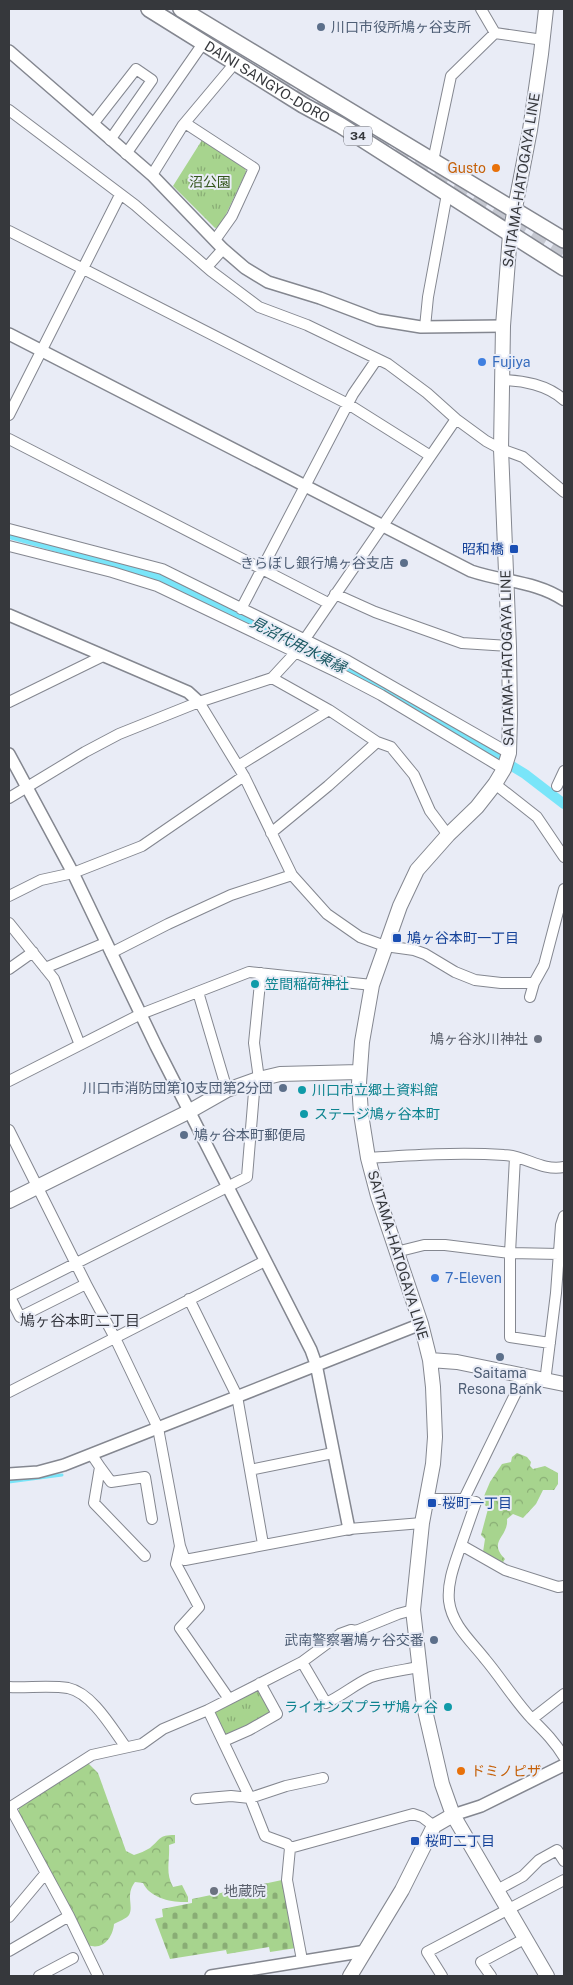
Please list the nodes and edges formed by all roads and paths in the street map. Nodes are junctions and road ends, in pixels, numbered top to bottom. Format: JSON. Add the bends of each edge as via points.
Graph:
{"nodes":[{"id":1,"x":148,"y":9,"type":"edge"},
{"id":2,"x":481,"y":9,"type":"edge"},
{"id":3,"x":546,"y":9,"type":"edge"},
{"id":4,"x":190,"y":11,"type":"edge"},
{"id":5,"x":184,"y":30,"type":"junction"},
{"id":6,"x":217,"y":30,"type":"junction"},
{"id":7,"x":495,"y":33,"type":"junction"},
{"id":8,"x":543,"y":40,"type":"junction"},
{"id":9,"x":204,"y":42,"type":"junction"},
{"id":10,"x":9,"y":50,"type":"edge"},
{"id":11,"x":235,"y":63,"type":"junction"},
{"id":12,"x":9,"y":110,"type":"edge"},
{"id":13,"x":185,"y":123,"type":"junction"},
{"id":14,"x":93,"y":124,"type":"junction"},
{"id":15,"x":110,"y":140,"type":"junction"},
{"id":16,"x":126,"y":154,"type":"junction"},
{"id":17,"x":433,"y":161,"type":"junction"},
{"id":18,"x":152,"y":175,"type":"junction"},
{"id":19,"x":447,"y":194,"type":"junction"},
{"id":20,"x":120,"y":195,"type":"junction"},
{"id":21,"x":514,"y":210,"type":"junction"},
{"id":22,"x":9,"y":231,"type":"edge"},
{"id":23,"x":510,"y":234,"type":"junction"},
{"id":24,"x":216,"y":240,"type":"junction"},
{"id":25,"x":564,"y":240,"type":"edge"},
{"id":26,"x":223,"y":249,"type":"junction"},
{"id":27,"x":207,"y":267,"type":"junction"},
{"id":28,"x":564,"y":268,"type":"edge"},
{"id":29,"x":83,"y":269,"type":"junction"},
{"id":30,"x":503,"y":326,"type":"junction"},
{"id":31,"x":425,"y":327,"type":"junction"},
{"id":32,"x":9,"y":334,"type":"edge"},
{"id":33,"x":42,"y":351,"type":"junction"},
{"id":34,"x":377,"y":359,"type":"junction"},
{"id":35,"x":501,"y":380,"type":"junction"},
{"id":36,"x":564,"y":400,"type":"edge"},
{"id":37,"x":348,"y":404,"type":"junction"},
{"id":38,"x":9,"y":415,"type":"edge"},
{"id":39,"x":456,"y":419,"type":"junction"},
{"id":40,"x":9,"y":439,"type":"edge"},
{"id":41,"x":501,"y":449,"type":"junction"},
{"id":42,"x":429,"y":456,"type":"junction"},
{"id":43,"x":305,"y":487,"type":"junction"},
{"id":44,"x":564,"y":492,"type":"edge"},
{"id":45,"x":381,"y":526,"type":"junction"},
{"id":46,"x":9,"y":529,"type":"edge"},
{"id":47,"x":9,"y":546,"type":"edge"},
{"id":48,"x":261,"y":569,"type":"junction"},
{"id":49,"x":507,"y":581,"type":"junction"},
{"id":50,"x":331,"y":598,"type":"junction"},
{"id":51,"x":564,"y":600,"type":"edge"},
{"id":52,"x":241,"y":609,"type":"junction"},
{"id":53,"x":9,"y":615,"type":"edge"},
{"id":54,"x":304,"y":640,"type":"junction"},
{"id":55,"x":509,"y":646,"type":"junction"},
{"id":56,"x":296,"y":652,"type":"junction"},
{"id":57,"x":103,"y":656,"type":"junction"},
{"id":58,"x":272,"y":678,"type":"junction"},
{"id":59,"x":9,"y":702,"type":"edge"},
{"id":60,"x":199,"y":702,"type":"junction"},
{"id":61,"x":329,"y":710,"type":"junction"},
{"id":62,"x":377,"y":742,"type":"junction"},
{"id":63,"x":9,"y":754,"type":"edge"},
{"id":64,"x":506,"y":762,"type":"junction"},
{"id":65,"x":238,"y":766,"type":"junction"},
{"id":66,"x":564,"y":771,"type":"edge"},
{"id":67,"x":244,"y":776,"type":"junction"},
{"id":68,"x":496,"y":784,"type":"junction"},
{"id":69,"x":557,"y":786,"type":"dead end"},
{"id":70,"x":27,"y":789,"type":"junction"},
{"id":71,"x":9,"y":798,"type":"edge"},
{"id":72,"x":271,"y":833,"type":"junction"},
{"id":73,"x":448,"y":835,"type":"junction"},
{"id":74,"x":564,"y":857,"type":"edge"},
{"id":75,"x":73,"y":873,"type":"junction"},
{"id":76,"x":292,"y":875,"type":"junction"},
{"id":77,"x":564,"y":889,"type":"edge"},
{"id":78,"x":9,"y":896,"type":"edge"},
{"id":79,"x":9,"y":923,"type":"edge"},
{"id":80,"x":385,"y":946,"type":"junction"},
{"id":81,"x":108,"y":948,"type":"junction"},
{"id":82,"x":32,"y":952,"type":"junction"},
{"id":83,"x":45,"y":968,"type":"junction"},
{"id":84,"x":9,"y":969,"type":"edge"},
{"id":85,"x":260,"y":973,"type":"junction"},
{"id":86,"x":534,"y":983,"type":"junction"},
{"id":87,"x":372,"y":985,"type":"junction"},
{"id":88,"x":198,"y":992,"type":"junction"},
{"id":89,"x":530,"y":997,"type":"dead end"},
{"id":90,"x":141,"y":1014,"type":"junction"},
{"id":91,"x":80,"y":1045,"type":"junction"},
{"id":92,"x":359,"y":1072,"type":"junction"},
{"id":93,"x":257,"y":1079,"type":"junction"},
{"id":94,"x":9,"y":1081,"type":"edge"},
{"id":95,"x":227,"y":1090,"type":"junction"},
{"id":96,"x":190,"y":1111,"type":"junction"},
{"id":97,"x":9,"y":1130,"type":"edge"},
{"id":98,"x":514,"y":1157,"type":"junction"},
{"id":99,"x":368,"y":1158,"type":"junction"},
{"id":100,"x":564,"y":1167,"type":"edge"},
{"id":101,"x":38,"y":1187,"type":"junction"},
{"id":102,"x":228,"y":1187,"type":"junction"},
{"id":103,"x":9,"y":1201,"type":"edge"},
{"id":104,"x":564,"y":1216,"type":"edge"},
{"id":105,"x":396,"y":1252,"type":"junction"},
{"id":106,"x":510,"y":1253,"type":"junction"},
{"id":107,"x":559,"y":1254,"type":"junction"},
{"id":108,"x":265,"y":1261,"type":"junction"},
{"id":109,"x":76,"y":1264,"type":"junction"},
{"id":110,"x":86,"y":1284,"type":"junction"},
{"id":111,"x":9,"y":1297,"type":"edge"},
{"id":112,"x":189,"y":1299,"type":"junction"},
{"id":113,"x":421,"y":1324,"type":"junction"},
{"id":114,"x":116,"y":1338,"type":"junction"},
{"id":115,"x":550,"y":1343,"type":"junction"},
{"id":116,"x":430,"y":1360,"type":"junction"},
{"id":117,"x":316,"y":1364,"type":"junction"},
{"id":118,"x":524,"y":1376,"type":"junction"},
{"id":119,"x":545,"y":1382,"type":"junction"},
{"id":120,"x":563,"y":1386,"type":"edge"},
{"id":121,"x":9,"y":1392,"type":"edge"},
{"id":122,"x":238,"y":1396,"type":"junction"},
{"id":123,"x":158,"y":1428,"type":"junction"},
{"id":124,"x":333,"y":1453,"type":"junction"},
{"id":125,"x":92,"y":1455,"type":"junction"},
{"id":126,"x":100,"y":1466,"type":"junction"},
{"id":127,"x":250,"y":1470,"type":"junction"},
{"id":128,"x":9,"y":1474,"type":"edge"},
{"id":129,"x":427,"y":1499,"type":"junction"},
{"id":130,"x":464,"y":1499,"type":"junction"},
{"id":131,"x":152,"y":1519,"type":"dead end"},
{"id":132,"x":422,"y":1523,"type":"junction"},
{"id":133,"x":349,"y":1529,"type":"junction"},
{"id":134,"x":263,"y":1544,"type":"junction"},
{"id":135,"x":461,"y":1545,"type":"junction"},
{"id":136,"x":180,"y":1546,"type":"junction"},
{"id":137,"x":145,"y":1556,"type":"dead end"},
{"id":138,"x":564,"y":1586,"type":"edge"},
{"id":139,"x":413,"y":1610,"type":"junction"},
{"id":140,"x":302,"y":1662,"type":"junction"},
{"id":141,"x":419,"y":1667,"type":"junction"},
{"id":142,"x":260,"y":1683,"type":"junction"},
{"id":143,"x":9,"y":1687,"type":"edge"},
{"id":144,"x":564,"y":1694,"type":"edge"},
{"id":145,"x":229,"y":1699,"type":"junction"},
{"id":146,"x":208,"y":1710,"type":"junction"},
{"id":147,"x":532,"y":1719,"type":"junction"},
{"id":148,"x":560,"y":1739,"type":"edge"},
{"id":149,"x":224,"y":1741,"type":"junction"},
{"id":150,"x":125,"y":1746,"type":"junction"},
{"id":151,"x":564,"y":1757,"type":"edge"},
{"id":152,"x":564,"y":1765,"type":"edge"},
{"id":153,"x":323,"y":1778,"type":"dead end"},
{"id":154,"x":250,"y":1798,"type":"junction"},
{"id":155,"x":196,"y":1799,"type":"dead end"},
{"id":156,"x":9,"y":1808,"type":"edge"},
{"id":157,"x":454,"y":1815,"type":"junction"},
{"id":158,"x":434,"y":1826,"type":"junction"},
{"id":159,"x":290,"y":1848,"type":"junction"},
{"id":160,"x":564,"y":1861,"type":"edge"},
{"id":161,"x":45,"y":1874,"type":"junction"},
{"id":162,"x":564,"y":1880,"type":"edge"},
{"id":163,"x":497,"y":1890,"type":"junction"},
{"id":164,"x":508,"y":1909,"type":"junction"},
{"id":165,"x":69,"y":1916,"type":"junction"},
{"id":166,"x":9,"y":1917,"type":"edge"},
{"id":167,"x":526,"y":1938,"type":"junction"},
{"id":168,"x":9,"y":1951,"type":"edge"},
{"id":169,"x":366,"y":1951,"type":"junction"},
{"id":170,"x":73,"y":1958,"type":"dead end"},
{"id":171,"x":302,"y":1960,"type":"junction"},
{"id":172,"x":39,"y":1976,"type":"edge"},
{"id":173,"x":98,"y":1976,"type":"edge"},
{"id":174,"x":211,"y":1976,"type":"edge"},
{"id":175,"x":350,"y":1976,"type":"edge"},
{"id":176,"x":442,"y":1976,"type":"edge"},
{"id":177,"x":491,"y":1976,"type":"edge"},
{"id":178,"x":547,"y":1976,"type":"edge"}],
"edges":[{"from":1,"to":5,"type":"main road","name":"DAINI SANGYO-DORO","number":"34"},
{"from":2,"to":7,"type":"street"},
{"from":3,"to":8,"type":"main road","name":"SAITAMA-HATOGAYA LINE"},
{"from":4,"to":5,"type":"street"},
{"from":4,"to":6,"type":"main road","name":"DAINI SANGYO-DORO","number":"34"},
{"from":5,"to":9,"type":"main road","name":"DAINI SANGYO-DORO","number":"34"},
{"from":6,"to":9,"type":"main road","number":"34","via":[[278,77]]},
{"from":6,"to":17,"type":"main road","name":"DAINI SANGYO-DORO","number":"34"},
{"from":7,"to":8,"type":"street"},
{"from":7,"to":17,"type":"street","via":[[451,76]]},
{"from":8,"to":21,"type":"main road","name":"SAITAMA-HATOGAYA LINE"},
{"from":9,"to":11,"type":"main road","name":"DAINI SANGYO-DORO","number":"34"},
{"from":9,"to":16,"type":"street"},
{"from":10,"to":14,"type":"street"},
{"from":11,"to":13,"type":"street"},
{"from":11,"to":19,"type":"main road","name":"DAINI SANGYO-DORO","number":"34"},
{"from":12,"to":20,"type":"street"},
{"from":13,"to":18,"type":"street"},
{"from":13,"to":24,"type":"street","via":[[254,168],[232,216]]},
{"from":14,"to":15,"type":"street"},
{"from":14,"to":15,"type":"street","via":[[136,68],[152,80]]},
{"from":15,"to":16,"type":"street"},
{"from":16,"to":18,"type":"street"},
{"from":17,"to":21,"type":"main road","name":"DAINI SANGYO-DORO","number":"34"},
{"from":18,"to":24,"type":"street"},
{"from":19,"to":23,"type":"main road","name":"DAINI SANGYO-DORO","number":"34"},
{"from":19,"to":31,"type":"street"},
{"from":20,"to":27,"type":"street"},
{"from":20,"to":29,"type":"street"},
{"from":21,"to":23,"type":"main road","name":"SAITAMA-HATOGAYA LINE"},
{"from":21,"to":25,"type":"main road","name":"DAINI SANGYO-DORO","number":"34"},
{"from":22,"to":29,"type":"street"},
{"from":23,"to":28,"type":"main road","name":"DAINI SANGYO-DORO","number":"34"},
{"from":23,"to":30,"type":"main road","name":"SAITAMA-HATOGAYA LINE"},
{"from":24,"to":26,"type":"street"},
{"from":26,"to":27,"type":"street"},
{"from":26,"to":31,"type":"street","via":[[268,282],[378,320]]},
{"from":27,"to":34,"type":"street","via":[[259,307],[308,325]]},
{"from":29,"to":33,"type":"street"},
{"from":29,"to":37,"type":"street"},
{"from":30,"to":31,"type":"street"},
{"from":30,"to":35,"type":"main road","name":"SAITAMA-HATOGAYA LINE"},
{"from":32,"to":33,"type":"street"},
{"from":33,"to":38,"type":"street"},
{"from":33,"to":43,"type":"street"},
{"from":34,"to":37,"type":"street"},
{"from":34,"to":39,"type":"street","via":[[428,393]]},
{"from":35,"to":36,"type":"street","via":[[532,383]]},
{"from":35,"to":41,"type":"main road","name":"SAITAMA-HATOGAYA LINE"},
{"from":37,"to":42,"type":"street"},
{"from":37,"to":43,"type":"street"},
{"from":39,"to":41,"type":"street"},
{"from":39,"to":42,"type":"street"},
{"from":40,"to":48,"type":"street"},
{"from":41,"to":44,"type":"street","via":[[523,457]]},
{"from":41,"to":49,"type":"main road","name":"SAITAMA-HATOGAYA LINE"},
{"from":42,"to":45,"type":"street"},
{"from":43,"to":45,"type":"street"},
{"from":43,"to":48,"type":"street"},
{"from":45,"to":49,"type":"street","via":[[471,571]]},
{"from":45,"to":50,"type":"street"},
{"from":46,"to":52,"type":"street","via":[[162,569]]},
{"from":47,"to":56,"type":"street","via":[[156,586]]},
{"from":48,"to":50,"type":"street"},
{"from":48,"to":52,"type":"street"},
{"from":49,"to":51,"type":"street","via":[[543,588]]},
{"from":49,"to":55,"type":"main road","name":"SAITAMA-HATOGAYA LINE"},
{"from":50,"to":54,"type":"street"},
{"from":50,"to":55,"type":"street","via":[[462,643]]},
{"from":52,"to":54,"type":"street"},
{"from":53,"to":57,"type":"street"},
{"from":54,"to":56,"type":"street"},
{"from":54,"to":64,"type":"street","via":[[397,688]]},
{"from":55,"to":64,"type":"main road","name":"SAITAMA-HATOGAYA LINE","via":[[510,717]]},
{"from":56,"to":58,"type":"street"},
{"from":56,"to":64,"type":"street"},
{"from":57,"to":59,"type":"street"},
{"from":57,"to":60,"type":"street","via":[[188,692]]},
{"from":58,"to":60,"type":"street"},
{"from":58,"to":61,"type":"street"},
{"from":60,"to":65,"type":"street"},
{"from":60,"to":70,"type":"street","via":[[119,734]]},
{"from":61,"to":62,"type":"street"},
{"from":61,"to":65,"type":"street"},
{"from":62,"to":72,"type":"street"},
{"from":62,"to":73,"type":"street","via":[[391,747],[414,775],[430,811]]},
{"from":63,"to":70,"type":"street"},
{"from":64,"to":68,"type":"main road","name":"SAITAMA-HATOGAYA LINE"},
{"from":65,"to":67,"type":"street"},
{"from":66,"to":69,"type":"street"},
{"from":67,"to":72,"type":"street"},
{"from":67,"to":75,"type":"street","via":[[142,846]]},
{"from":68,"to":73,"type":"main road","name":"SAITAMA-HATOGAYA LINE"},
{"from":68,"to":74,"type":"street","via":[[537,817]]},
{"from":70,"to":71,"type":"street"},
{"from":70,"to":75,"type":"street"},
{"from":72,"to":76,"type":"street"},
{"from":73,"to":80,"type":"main road","name":"SAITAMA-HATOGAYA LINE","via":[[417,870]]},
{"from":75,"to":78,"type":"street","via":[[41,880]]},
{"from":75,"to":81,"type":"street"},
{"from":76,"to":80,"type":"street","via":[[327,914],[345,928]]},
{"from":76,"to":81,"type":"street","via":[[231,895]]},
{"from":77,"to":86,"type":"street","via":[[544,965]]},
{"from":79,"to":82,"type":"street"},
{"from":80,"to":86,"type":"street","via":[[425,954],[475,980]]},
{"from":80,"to":87,"type":"main road","name":"SAITAMA-HATOGAYA LINE"},
{"from":81,"to":83,"type":"street"},
{"from":81,"to":90,"type":"street"},
{"from":82,"to":83,"type":"street"},
{"from":82,"to":84,"type":"street"},
{"from":83,"to":91,"type":"street","via":[[54,979]]},
{"from":85,"to":87,"type":"street"},
{"from":85,"to":88,"type":"street","via":[[249,972]]},
{"from":85,"to":93,"type":"street","via":[[254,1043]]},
{"from":86,"to":89,"type":"street"},
{"from":87,"to":92,"type":"main road","name":"SAITAMA-HATOGAYA LINE"},
{"from":88,"to":90,"type":"street"},
{"from":88,"to":95,"type":"street"},
{"from":90,"to":91,"type":"street"},
{"from":90,"to":96,"type":"street"},
{"from":91,"to":94,"type":"street"},
{"from":92,"to":93,"type":"main road","via":[[280,1074]]},
{"from":92,"to":99,"type":"main road","name":"SAITAMA-HATOGAYA LINE"},
{"from":93,"to":95,"type":"main road"},
{"from":93,"to":102,"type":"street","via":[[247,1177]]},
{"from":95,"to":96,"type":"main road"},
{"from":96,"to":101,"type":"main road"},
{"from":96,"to":102,"type":"street"},
{"from":97,"to":101,"type":"street"},
{"from":98,"to":99,"type":"street","via":[[437,1154]]},
{"from":98,"to":100,"type":"street","via":[[551,1169]]},
{"from":98,"to":106,"type":"street"},
{"from":99,"to":105,"type":"main road","name":"SAITAMA-HATOGAYA LINE"},
{"from":101,"to":103,"type":"main road"},
{"from":101,"to":109,"type":"street"},
{"from":102,"to":108,"type":"street"},
{"from":102,"to":109,"type":"street"},
{"from":104,"to":107,"type":"street"},
{"from":105,"to":106,"type":"street","via":[[424,1245],[445,1245]]},
{"from":105,"to":113,"type":"main road","name":"SAITAMA-HATOGAYA LINE"},
{"from":106,"to":107,"type":"street"},
{"from":106,"to":115,"type":"street","via":[[510,1336]]},
{"from":107,"to":115,"type":"street"},
{"from":108,"to":112,"type":"street"},
{"from":108,"to":117,"type":"street"},
{"from":109,"to":110,"type":"street"},
{"from":109,"to":111,"type":"street"},
{"from":110,"to":111,"type":"street","via":[[20,1317]]},
{"from":110,"to":114,"type":"street"},
{"from":112,"to":114,"type":"street"},
{"from":112,"to":122,"type":"street"},
{"from":113,"to":116,"type":"main road","name":"SAITAMA-HATOGAYA LINE"},
{"from":113,"to":117,"type":"street"},
{"from":114,"to":121,"type":"street"},
{"from":114,"to":123,"type":"street"},
{"from":115,"to":119,"type":"street"},
{"from":116,"to":118,"type":"main road","via":[[457,1362]]},
{"from":116,"to":129,"type":"main road","name":"SAITAMA-HATOGAYA LINE","via":[[435,1437]]},
{"from":117,"to":122,"type":"street"},
{"from":117,"to":124,"type":"street"},
{"from":118,"to":119,"type":"main road"},
{"from":118,"to":130,"type":"street"},
{"from":119,"to":120,"type":"main road"},
{"from":122,"to":123,"type":"street"},
{"from":122,"to":127,"type":"street"},
{"from":123,"to":125,"type":"street"},
{"from":123,"to":136,"type":"street"},
{"from":124,"to":127,"type":"street"},
{"from":124,"to":133,"type":"street"},
{"from":125,"to":126,"type":"street"},
{"from":125,"to":128,"type":"street","via":[[48,1470]]},
{"from":126,"to":131,"type":"street","via":[[111,1482],[145,1477]]},
{"from":126,"to":137,"type":"street","via":[[94,1503]]},
{"from":127,"to":134,"type":"street"},
{"from":129,"to":130,"type":"street"},
{"from":129,"to":132,"type":"main road","name":"SAITAMA-HATOGAYA LINE"},
{"from":130,"to":135,"type":"street","via":[[476,1502]]},
{"from":132,"to":133,"type":"street"},
{"from":132,"to":139,"type":"main road","name":"SAITAMA-HATOGAYA LINE"},
{"from":133,"to":134,"type":"street"},
{"from":134,"to":136,"type":"street","via":[[185,1560]]},
{"from":135,"to":138,"type":"street","via":[[505,1570],[558,1587]]},
{"from":135,"to":147,"type":"street","via":[[449,1589],[449,1602],[456,1621],[466,1639]]},
{"from":136,"to":145,"type":"street","via":[[176,1564],[199,1607],[180,1628]]},
{"from":139,"to":140,"type":"street","via":[[340,1634]]},
{"from":139,"to":141,"type":"main road","name":"SAITAMA-HATOGAYA LINE"},
{"from":140,"to":141,"type":"street","via":[[326,1704],[372,1677]]},
{"from":140,"to":142,"type":"street"},
{"from":141,"to":157,"type":"main road","name":"SAITAMA-HATOGAYA LINE","via":[[430,1734],[442,1784]]},
{"from":142,"to":145,"type":"street"},
{"from":142,"to":149,"type":"street","via":[[277,1714]]},
{"from":143,"to":150,"type":"street","via":[[69,1688],[87,1698],[103,1713]]},
{"from":144,"to":147,"type":"street"},
{"from":145,"to":146,"type":"street"},
{"from":146,"to":149,"type":"street"},
{"from":146,"to":150,"type":"street","via":[[163,1729],[142,1744]]},
{"from":147,"to":148,"type":"street"},
{"from":148,"to":151,"type":"street"},
{"from":149,"to":154,"type":"street"},
{"from":150,"to":156,"type":"street","via":[[92,1755]]},
{"from":152,"to":157,"type":"street","via":[[481,1806]]},
{"from":153,"to":154,"type":"street"},
{"from":154,"to":155,"type":"street"},
{"from":154,"to":159,"type":"street","via":[[266,1836]]},
{"from":156,"to":161,"type":"street"},
{"from":157,"to":158,"type":"main road"},
{"from":157,"to":163,"type":"main road","name":"SAITAMA-HATOGAYA LINE"},
{"from":158,"to":159,"type":"street","via":[[413,1814]]},
{"from":158,"to":169,"type":"main road"},
{"from":159,"to":171,"type":"street","via":[[287,1880]]},
{"from":160,"to":163,"type":"street","via":[[557,1850],[539,1860],[523,1876]]},
{"from":161,"to":165,"type":"street"},
{"from":161,"to":166,"type":"street"},
{"from":162,"to":164,"type":"street"},
{"from":163,"to":164,"type":"main road","name":"SAITAMA-HATOGAYA LINE"},
{"from":164,"to":167,"type":"main road","name":"SAITAMA-HATOGAYA LINE"},
{"from":164,"to":176,"type":"street","via":[[428,1952]]},
{"from":165,"to":168,"type":"street"},
{"from":165,"to":173,"type":"street"},
{"from":167,"to":177,"type":"street","via":[[482,1962]]},
{"from":167,"to":178,"type":"main road","name":"SAITAMA-HATOGAYA LINE"},
{"from":169,"to":171,"type":"street"},
{"from":169,"to":175,"type":"main road"},
{"from":170,"to":172,"type":"street"},
{"from":171,"to":174,"type":"street"}]}
